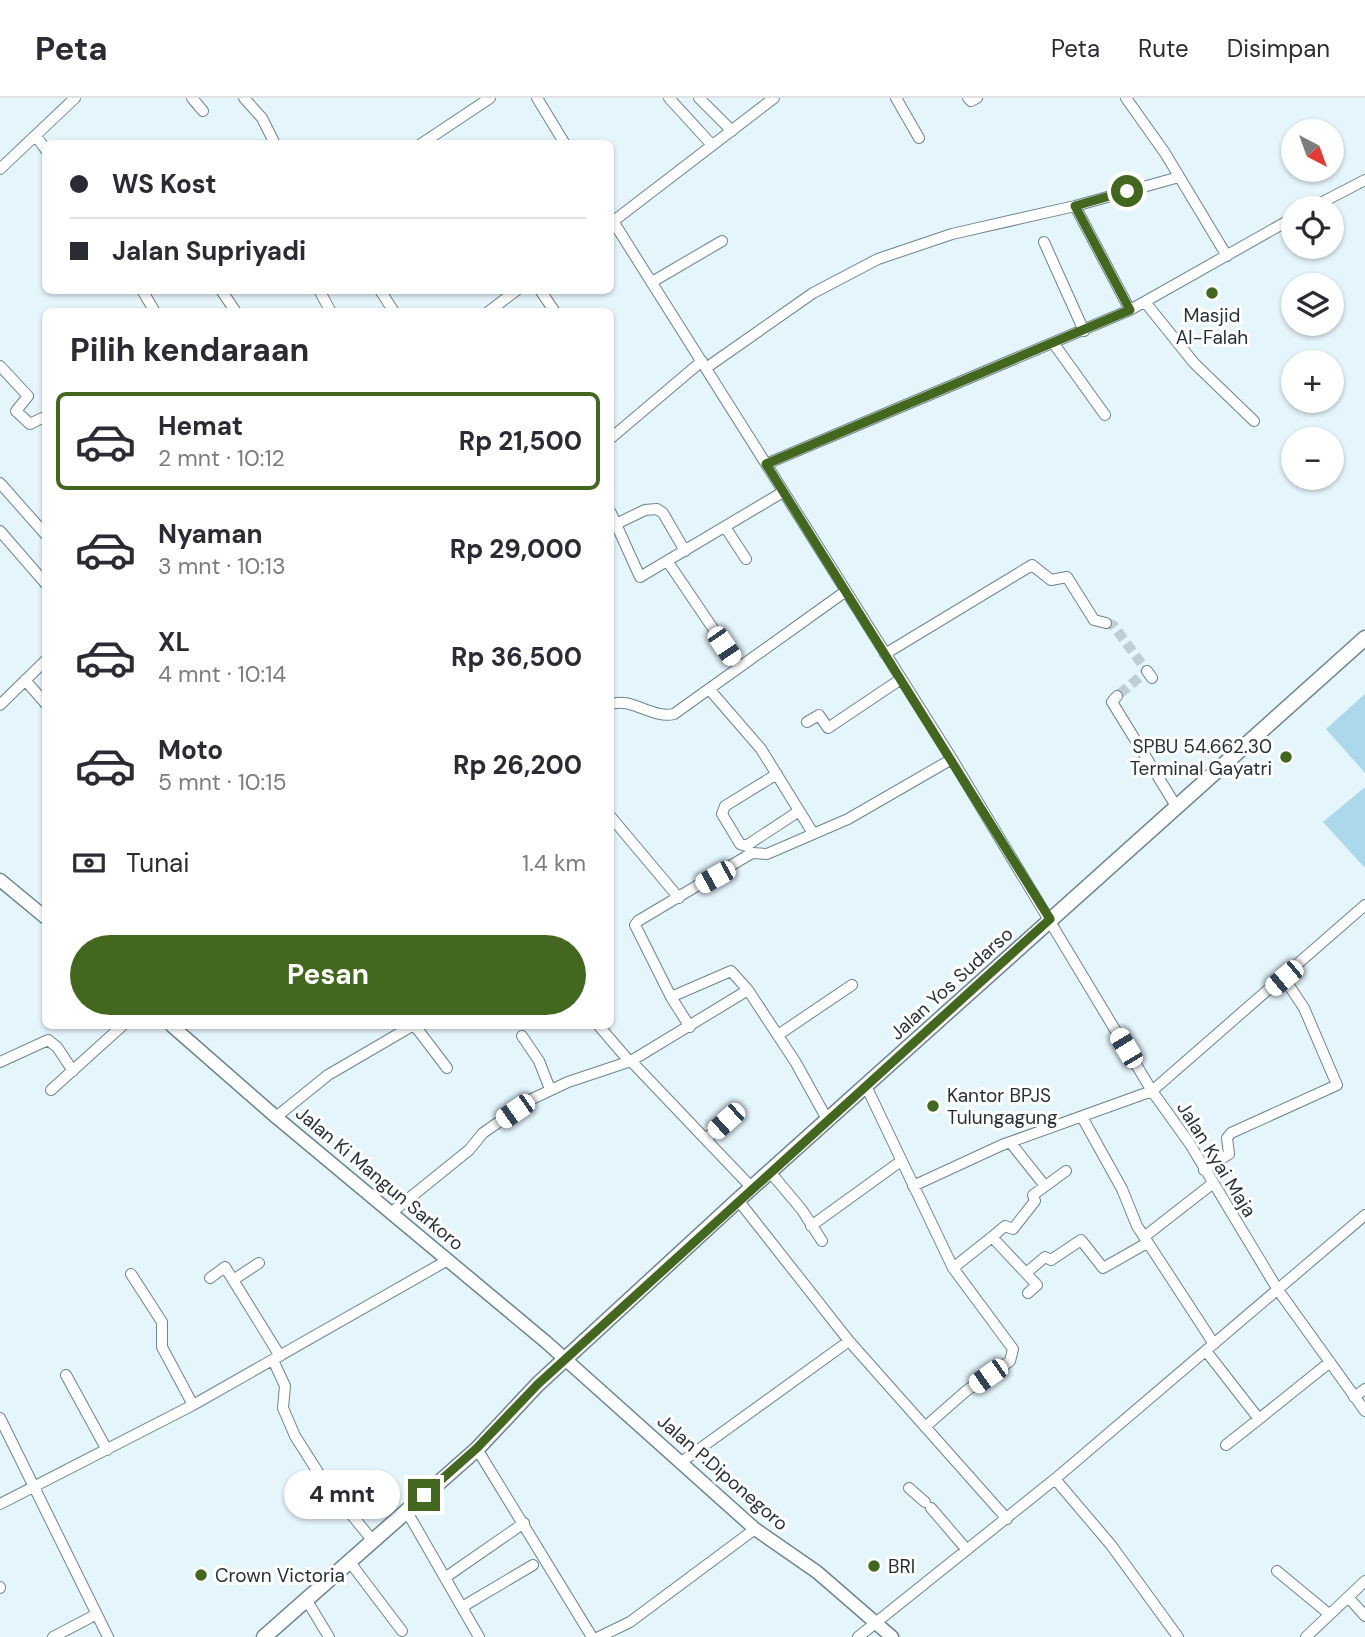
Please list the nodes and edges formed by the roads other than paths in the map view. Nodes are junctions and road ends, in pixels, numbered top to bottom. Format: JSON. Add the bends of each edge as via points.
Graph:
{"nodes":[{"id":1,"x":75,"y":98,"type":"edge"},
{"id":2,"x":192,"y":98,"type":"edge"},
{"id":3,"x":244,"y":98,"type":"edge"},
{"id":4,"x":490,"y":98,"type":"edge"},
{"id":5,"x":537,"y":98,"type":"edge"},
{"id":6,"x":669,"y":98,"type":"edge"},
{"id":7,"x":699,"y":98,"type":"edge"},
{"id":8,"x":774,"y":98,"type":"edge"},
{"id":9,"x":895,"y":98,"type":"edge"},
{"id":10,"x":968,"y":98,"type":"edge"},
{"id":11,"x":977,"y":98,"type":"edge"},
{"id":12,"x":1126,"y":98,"type":"edge"},
{"id":13,"x":203,"y":111,"type":"dead end"},
{"id":14,"x":732,"y":131,"type":"junction"},
{"id":15,"x":36,"y":136,"type":"junction"},
{"id":16,"x":919,"y":138,"type":"dead end"},
{"id":17,"x":273,"y":140,"type":"edge"},
{"id":18,"x":427,"y":140,"type":"edge"},
{"id":19,"x":563,"y":140,"type":"edge"},
{"id":20,"x":42,"y":144,"type":"edge"},
{"id":21,"x":712,"y":145,"type":"junction"},
{"id":22,"x":1,"y":165,"type":"edge"},
{"id":23,"x":1179,"y":177,"type":"junction"},
{"id":24,"x":1365,"y":180,"type":"edge"},
{"id":25,"x":1334,"y":196,"type":"edge"},
{"id":26,"x":1075,"y":206,"type":"junction"},
{"id":27,"x":614,"y":219,"type":"edge"},
{"id":28,"x":614,"y":224,"type":"edge"},
{"id":29,"x":1281,"y":225,"type":"edge"},
{"id":30,"x":722,"y":241,"type":"dead end"},
{"id":31,"x":1044,"y":242,"type":"dead end"},
{"id":32,"x":1227,"y":256,"type":"junction"},
{"id":33,"x":652,"y":282,"type":"junction"},
{"id":34,"x":512,"y":294,"type":"edge"},
{"id":35,"x":1145,"y":302,"type":"junction"},
{"id":36,"x":493,"y":308,"type":"edge"},
{"id":37,"x":1130,"y":310,"type":"junction"},
{"id":38,"x":1084,"y":331,"type":"junction"},
{"id":39,"x":1054,"y":344,"type":"junction"},
{"id":40,"x":704,"y":365,"type":"junction"},
{"id":41,"x":0,"y":366,"type":"edge"},
{"id":42,"x":1105,"y":415,"type":"dead end"},
{"id":43,"x":42,"y":418,"type":"edge"},
{"id":44,"x":1254,"y":421,"type":"dead end"},
{"id":45,"x":614,"y":436,"type":"edge"},
{"id":46,"x":766,"y":464,"type":"junction"},
{"id":47,"x":0,"y":483,"type":"edge"},
{"id":48,"x":783,"y":492,"type":"junction"},
{"id":49,"x":614,"y":520,"type":"edge"},
{"id":50,"x":616,"y":524,"type":"junction"},
{"id":51,"x":725,"y":527,"type":"junction"},
{"id":52,"x":42,"y":530,"type":"edge"},
{"id":53,"x":0,"y":531,"type":"edge"},
{"id":54,"x":685,"y":551,"type":"junction"},
{"id":55,"x":746,"y":559,"type":"dead end"},
{"id":56,"x":668,"y":562,"type":"junction"},
{"id":57,"x":42,"y":579,"type":"edge"},
{"id":58,"x":846,"y":592,"type":"junction"},
{"id":59,"x":1106,"y":623,"type":"tunnel mouth"},
{"id":60,"x":1365,"y":638,"type":"edge"},
{"id":61,"x":885,"y":654,"type":"junction"},
{"id":62,"x":42,"y":664,"type":"edge"},
{"id":63,"x":738,"y":667,"type":"junction"},
{"id":64,"x":25,"y":680,"type":"junction"},
{"id":65,"x":901,"y":680,"type":"junction"},
{"id":66,"x":709,"y":689,"type":"junction"},
{"id":67,"x":1117,"y":696,"type":"dead end"},
{"id":68,"x":42,"y":699,"type":"edge"},
{"id":69,"x":614,"y":703,"type":"edge"},
{"id":70,"x":0,"y":705,"type":"edge"},
{"id":71,"x":807,"y":722,"type":"dead end"},
{"id":72,"x":952,"y":760,"type":"junction"},
{"id":73,"x":777,"y":774,"type":"junction"},
{"id":74,"x":1176,"y":806,"type":"junction"},
{"id":75,"x":799,"y":811,"type":"junction"},
{"id":76,"x":614,"y":821,"type":"edge"},
{"id":77,"x":811,"y":830,"type":"dead end"},
{"id":78,"x":0,"y":880,"type":"edge"},
{"id":79,"x":679,"y":898,"type":"junction"},
{"id":80,"x":1365,"y":905,"type":"edge"},
{"id":81,"x":42,"y":915,"type":"edge"},
{"id":82,"x":1050,"y":919,"type":"junction"},
{"id":83,"x":1284,"y":978,"type":"junction"},
{"id":84,"x":852,"y":985,"type":"dead end"},
{"id":85,"x":748,"y":990,"type":"junction"},
{"id":86,"x":671,"y":997,"type":"junction"},
{"id":87,"x":690,"y":1027,"type":"junction"},
{"id":88,"x":119,"y":1029,"type":"edge"},
{"id":89,"x":175,"y":1029,"type":"edge"},
{"id":90,"x":409,"y":1029,"type":"edge"},
{"id":91,"x":416,"y":1029,"type":"edge"},
{"id":92,"x":602,"y":1029,"type":"edge"},
{"id":93,"x":778,"y":1035,"type":"junction"},
{"id":94,"x":522,"y":1036,"type":"dead end"},
{"id":95,"x":630,"y":1061,"type":"junction"},
{"id":96,"x":0,"y":1062,"type":"edge"},
{"id":97,"x":447,"y":1068,"type":"dead end"},
{"id":98,"x":73,"y":1071,"type":"junction"},
{"id":99,"x":866,"y":1086,"type":"junction"},
{"id":100,"x":550,"y":1088,"type":"junction"},
{"id":101,"x":51,"y":1090,"type":"dead end"},
{"id":102,"x":1152,"y":1091,"type":"junction"},
{"id":103,"x":276,"y":1117,"type":"junction"},
{"id":104,"x":1083,"y":1117,"type":"junction"},
{"id":105,"x":726,"y":1121,"type":"dead end"},
{"id":106,"x":828,"y":1121,"type":"junction"},
{"id":107,"x":706,"y":1139,"type":"junction"},
{"id":108,"x":1010,"y":1142,"type":"junction"},
{"id":109,"x":901,"y":1161,"type":"junction"},
{"id":110,"x":1204,"y":1170,"type":"junction"},
{"id":111,"x":1066,"y":1171,"type":"dead end"},
{"id":112,"x":771,"y":1173,"type":"junction"},
{"id":113,"x":1212,"y":1184,"type":"junction"},
{"id":114,"x":912,"y":1186,"type":"junction"},
{"id":115,"x":1045,"y":1186,"type":"junction"},
{"id":116,"x":753,"y":1189,"type":"junction"},
{"id":117,"x":738,"y":1200,"type":"junction"},
{"id":118,"x":391,"y":1213,"type":"junction"},
{"id":119,"x":1365,"y":1215,"type":"edge"},
{"id":120,"x":811,"y":1226,"type":"junction"},
{"id":121,"x":992,"y":1237,"type":"junction"},
{"id":122,"x":1146,"y":1240,"type":"junction"},
{"id":123,"x":822,"y":1241,"type":"dead end"},
{"id":124,"x":448,"y":1260,"type":"junction"},
{"id":125,"x":260,"y":1263,"type":"dead end"},
{"id":126,"x":953,"y":1268,"type":"junction"},
{"id":127,"x":131,"y":1273,"type":"dead end"},
{"id":128,"x":1026,"y":1273,"type":"junction"},
{"id":129,"x":210,"y":1278,"type":"dead end"},
{"id":130,"x":233,"y":1280,"type":"junction"},
{"id":131,"x":1278,"y":1290,"type":"junction"},
{"id":132,"x":1028,"y":1293,"type":"dead end"},
{"id":133,"x":849,"y":1341,"type":"junction"},
{"id":134,"x":1210,"y":1347,"type":"junction"},
{"id":135,"x":277,"y":1358,"type":"junction"},
{"id":136,"x":565,"y":1360,"type":"junction"},
{"id":137,"x":1330,"y":1362,"type":"junction"},
{"id":138,"x":66,"y":1375,"type":"dead end"},
{"id":139,"x":1365,"y":1389,"type":"edge"},
{"id":140,"x":1354,"y":1396,"type":"junction"},
{"id":141,"x":193,"y":1405,"type":"junction"},
{"id":142,"x":1365,"y":1411,"type":"edge"},
{"id":143,"x":0,"y":1418,"type":"edge"},
{"id":144,"x":1259,"y":1419,"type":"junction"},
{"id":145,"x":925,"y":1427,"type":"junction"},
{"id":146,"x":1226,"y":1445,"type":"dead end"},
{"id":147,"x":477,"y":1448,"type":"junction"},
{"id":148,"x":107,"y":1450,"type":"junction"},
{"id":149,"x":680,"y":1463,"type":"junction"},
{"id":150,"x":1055,"y":1479,"type":"junction"},
{"id":151,"x":35,"y":1488,"type":"junction"},
{"id":152,"x":909,"y":1488,"type":"dead end"},
{"id":153,"x":0,"y":1504,"type":"edge"},
{"id":154,"x":406,"y":1510,"type":"junction"},
{"id":155,"x":1007,"y":1518,"type":"junction"},
{"id":156,"x":524,"y":1524,"type":"junction"},
{"id":157,"x":755,"y":1529,"type":"junction"},
{"id":158,"x":373,"y":1541,"type":"junction"},
{"id":159,"x":967,"y":1550,"type":"junction"},
{"id":160,"x":349,"y":1561,"type":"junction"},
{"id":161,"x":540,"y":1561,"type":"junction"},
{"id":162,"x":1277,"y":1571,"type":"dead end"},
{"id":163,"x":446,"y":1577,"type":"junction"},
{"id":164,"x":1365,"y":1581,"type":"edge"},
{"id":165,"x":1348,"y":1597,"type":"junction"},
{"id":166,"x":306,"y":1600,"type":"junction"},
{"id":167,"x":463,"y":1607,"type":"junction"},
{"id":168,"x":1329,"y":1614,"type":"junction"},
{"id":169,"x":95,"y":1615,"type":"junction"},
{"id":170,"x":1365,"y":1616,"type":"edge"},
{"id":171,"x":875,"y":1622,"type":"junction"},
{"id":172,"x":401,"y":1631,"type":"dead end"},
{"id":173,"x":281,"y":1632,"type":"edge"},
{"id":174,"x":53,"y":1637,"type":"edge"},
{"id":175,"x":108,"y":1637,"type":"edge"},
{"id":176,"x":264,"y":1637,"type":"edge"},
{"id":177,"x":329,"y":1637,"type":"edge"},
{"id":178,"x":479,"y":1637,"type":"edge"},
{"id":179,"x":592,"y":1637,"type":"edge"},
{"id":180,"x":599,"y":1637,"type":"edge"},
{"id":181,"x":858,"y":1637,"type":"edge"},
{"id":182,"x":892,"y":1637,"type":"edge"},
{"id":183,"x":1178,"y":1637,"type":"edge"},
{"id":184,"x":1306,"y":1637,"type":"edge"}],
"edges":[{"from":1,"to":15,"type":"street"},
{"from":2,"to":13,"type":"street"},
{"from":3,"to":17,"type":"street"},
{"from":4,"to":18,"type":"street"},
{"from":5,"to":19,"type":"street"},
{"from":6,"to":21,"type":"street"},
{"from":7,"to":14,"type":"street"},
{"from":8,"to":14,"type":"street"},
{"from":9,"to":16,"type":"street"},
{"from":10,"to":11,"type":"street"},
{"from":12,"to":23,"type":"street"},
{"from":14,"to":21,"type":"street"},
{"from":15,"to":20,"type":"street"},
{"from":15,"to":22,"type":"street"},
{"from":21,"to":27,"type":"street"},
{"from":23,"to":26,"type":"street"},
{"from":23,"to":32,"type":"street"},
{"from":24,"to":25,"type":"street"},
{"from":26,"to":37,"type":"street"},
{"from":26,"to":40,"type":"street","via":[[952,234],[878,259],[813,293]]},
{"from":28,"to":33,"type":"street","name":"Jalan Kyai Maja"},
{"from":29,"to":32,"type":"street"},
{"from":30,"to":33,"type":"street"},
{"from":31,"to":38,"type":"street"},
{"from":32,"to":35,"type":"street"},
{"from":33,"to":40,"type":"street","name":"Jalan Kyai Maja"},
{"from":34,"to":36,"type":"street"},
{"from":35,"to":37,"type":"street"},
{"from":35,"to":44,"type":"street","via":[[1194,363]]},
{"from":37,"to":38,"type":"street"},
{"from":38,"to":39,"type":"street"},
{"from":39,"to":42,"type":"street"},
{"from":39,"to":46,"type":"street"},
{"from":40,"to":45,"type":"street"},
{"from":40,"to":46,"type":"street","name":"Jalan Kyai Maja"},
{"from":41,"to":43,"type":"street","via":[[28,396],[16,411],[23,421],[30,424]]},
{"from":46,"to":48,"type":"street","name":"Jalan Kyai Maja"},
{"from":47,"to":52,"type":"street"},
{"from":48,"to":51,"type":"street"},
{"from":48,"to":58,"type":"street","name":"Jalan Kyai Maja"},
{"from":49,"to":50,"type":"street"},
{"from":50,"to":54,"type":"street","via":[[657,509]]},
{"from":50,"to":56,"type":"street","via":[[639,576]]},
{"from":51,"to":54,"type":"street"},
{"from":51,"to":55,"type":"street"},
{"from":53,"to":57,"type":"street"},
{"from":54,"to":56,"type":"street"},
{"from":56,"to":63,"type":"street"},
{"from":58,"to":61,"type":"street","name":"Jalan Kyai Maja"},
{"from":58,"to":63,"type":"street"},
{"from":59,"to":61,"type":"street","via":[[1094,620],[1067,577],[1051,580],[1032,565]]},
{"from":60,"to":74,"type":"highway","name":"Jalan Yos Sudarso"},
{"from":61,"to":65,"type":"street","name":"Jalan Kyai Maja"},
{"from":62,"to":64,"type":"street"},
{"from":63,"to":66,"type":"street"},
{"from":64,"to":68,"type":"street"},
{"from":64,"to":70,"type":"street"},
{"from":65,"to":71,"type":"street","via":[[828,728],[819,715]]},
{"from":65,"to":72,"type":"street","name":"Jalan Kyai Maja"},
{"from":66,"to":69,"type":"street","via":[[670,716]]},
{"from":66,"to":73,"type":"street"},
{"from":67,"to":74,"type":"street","via":[[1112,702]]},
{"from":72,"to":79,"type":"street","via":[[848,819],[767,854],[752,853]]},
{"from":72,"to":82,"type":"street","name":"Jalan Kyai Maja"},
{"from":73,"to":75,"type":"street"},
{"from":73,"to":75,"type":"street","via":[[725,806],[722,814],[740,844],[746,846]]},
{"from":74,"to":82,"type":"highway","name":"Jalan Yos Sudarso"},
{"from":75,"to":77,"type":"street"},
{"from":76,"to":79,"type":"street"},
{"from":78,"to":81,"type":"main road"},
{"from":79,"to":86,"type":"street","via":[[635,925]]},
{"from":80,"to":83,"type":"street"},
{"from":82,"to":99,"type":"highway","name":"Jalan Yos Sudarso"},
{"from":82,"to":102,"type":"street","name":"Jalan Kyai Maja"},
{"from":83,"to":102,"type":"street"},
{"from":83,"to":110,"type":"street","via":[[1304,1007],[1337,1085],[1231,1133],[1227,1138],[1229,1154]]},
{"from":84,"to":93,"type":"street"},
{"from":85,"to":86,"type":"street","via":[[732,971]]},
{"from":85,"to":87,"type":"street"},
{"from":85,"to":93,"type":"street"},
{"from":86,"to":87,"type":"street"},
{"from":87,"to":95,"type":"street"},
{"from":88,"to":98,"type":"street"},
{"from":89,"to":103,"type":"main road","name":"Jalan Ki Mangun Sarkoro"},
{"from":90,"to":103,"type":"street","via":[[328,1075]]},
{"from":91,"to":97,"type":"street"},
{"from":92,"to":95,"type":"street"},
{"from":93,"to":106,"type":"street"},
{"from":94,"to":100,"type":"street"},
{"from":95,"to":100,"type":"street"},
{"from":95,"to":107,"type":"street"},
{"from":96,"to":98,"type":"street","via":[[48,1040]]},
{"from":98,"to":101,"type":"street"},
{"from":99,"to":106,"type":"highway","name":"Jalan Yos Sudarso"},
{"from":99,"to":109,"type":"street"},
{"from":100,"to":118,"type":"street","via":[[483,1133],[469,1150]]},
{"from":102,"to":104,"type":"street"},
{"from":102,"to":110,"type":"street","name":"Jalan Kyai Maja"},
{"from":103,"to":118,"type":"main road","name":"Jalan Ki Mangun Sarkoro"},
{"from":104,"to":108,"type":"street"},
{"from":104,"to":122,"type":"street"},
{"from":105,"to":107,"type":"street"},
{"from":106,"to":112,"type":"highway","name":"Jalan Yos Sudarso"},
{"from":107,"to":116,"type":"street"},
{"from":108,"to":114,"type":"street"},
{"from":108,"to":115,"type":"street"},
{"from":109,"to":114,"type":"street"},
{"from":109,"to":120,"type":"street"},
{"from":110,"to":113,"type":"street","name":"Jalan Kyai Maja"},
{"from":111,"to":115,"type":"street"},
{"from":112,"to":116,"type":"highway","name":"Jalan Yos Sudarso"},
{"from":112,"to":120,"type":"street"},
{"from":113,"to":122,"type":"street"},
{"from":113,"to":131,"type":"street","name":"Jalan Kyai Maja"},
{"from":114,"to":126,"type":"street"},
{"from":115,"to":121,"type":"street","via":[[1033,1195],[1035,1201],[1012,1230],[1005,1226]]},
{"from":116,"to":117,"type":"highway","name":"Jalan Yos Sudarso"},
{"from":117,"to":133,"type":"street"},
{"from":117,"to":136,"type":"highway","name":"Jalan Yos Sudarso"},
{"from":118,"to":124,"type":"main road","name":"Jalan Ki Mangun Sarkoro"},
{"from":119,"to":131,"type":"street"},
{"from":120,"to":123,"type":"street"},
{"from":121,"to":126,"type":"street"},
{"from":121,"to":128,"type":"street"},
{"from":122,"to":128,"type":"street","via":[[1102,1268],[1081,1240],[1051,1260],[1045,1257]]},
{"from":122,"to":134,"type":"street"},
{"from":124,"to":135,"type":"street"},
{"from":124,"to":136,"type":"main road","name":"Jalan Ki Mangun Sarkoro"},
{"from":125,"to":130,"type":"street"},
{"from":126,"to":145,"type":"street","via":[[1014,1355]]},
{"from":127,"to":141,"type":"street","via":[[162,1322],[162,1347]]},
{"from":128,"to":132,"type":"street","via":[[1037,1285]]},
{"from":129,"to":130,"type":"street","via":[[225,1267]]},
{"from":130,"to":135,"type":"street"},
{"from":131,"to":134,"type":"street"},
{"from":131,"to":137,"type":"street","name":"Jalan Kyai Maja"},
{"from":133,"to":145,"type":"street"},
{"from":133,"to":149,"type":"street"},
{"from":134,"to":144,"type":"street"},
{"from":134,"to":150,"type":"street"},
{"from":135,"to":141,"type":"street"},
{"from":135,"to":158,"type":"street","via":[[285,1386],[284,1412],[295,1436],[329,1488]]},
{"from":136,"to":147,"type":"highway","name":"Jalan Yos Sudarso"},
{"from":136,"to":149,"type":"main road","name":"Jalan P.Diponegoro"},
{"from":137,"to":140,"type":"street","name":"Jalan Kyai Maja"},
{"from":137,"to":144,"type":"street"},
{"from":138,"to":148,"type":"street"},
{"from":139,"to":140,"type":"street"},
{"from":140,"to":142,"type":"street","name":"Jalan Kyai Maja"},
{"from":141,"to":148,"type":"street"},
{"from":143,"to":151,"type":"street"},
{"from":144,"to":146,"type":"street"},
{"from":145,"to":155,"type":"street"},
{"from":147,"to":154,"type":"highway","name":"Jalan Yos Sudarso"},
{"from":147,"to":156,"type":"street"},
{"from":148,"to":151,"type":"street"},
{"from":149,"to":157,"type":"main road","name":"Jalan P.Diponegoro"},
{"from":150,"to":155,"type":"street"},
{"from":150,"to":183,"type":"street","via":[[1111,1545]]},
{"from":151,"to":153,"type":"street"},
{"from":151,"to":169,"type":"street"},
{"from":152,"to":159,"type":"street"},
{"from":154,"to":158,"type":"highway","name":"Jalan Yos Sudarso"},
{"from":154,"to":163,"type":"street"},
{"from":155,"to":159,"type":"street"},
{"from":156,"to":161,"type":"street"},
{"from":156,"to":163,"type":"street"},
{"from":157,"to":171,"type":"main road","name":"Jalan P.Diponegoro","via":[[817,1572]]},
{"from":157,"to":180,"type":"street","via":[[630,1622]]},
{"from":158,"to":160,"type":"highway","name":"Jalan Yos Sudarso"},
{"from":159,"to":171,"type":"street"},
{"from":160,"to":166,"type":"highway","name":"Jalan Yos Sudarso"},
{"from":160,"to":172,"type":"street"},
{"from":161,"to":167,"type":"street"},
{"from":161,"to":179,"type":"street"},
{"from":162,"to":168,"type":"street"},
{"from":163,"to":167,"type":"street"},
{"from":164,"to":165,"type":"street"},
{"from":165,"to":168,"type":"street"},
{"from":165,"to":170,"type":"street"},
{"from":166,"to":173,"type":"highway","name":"Jalan Yos Sudarso"},
{"from":166,"to":177,"type":"street"},
{"from":167,"to":178,"type":"street"},
{"from":168,"to":184,"type":"street"},
{"from":169,"to":174,"type":"street"},
{"from":169,"to":175,"type":"street"},
{"from":171,"to":181,"type":"street"},
{"from":171,"to":182,"type":"main road","name":"Jalan P.Diponegoro"},
{"from":173,"to":176,"type":"highway","name":"Jalan Yos Sudarso"}]}
